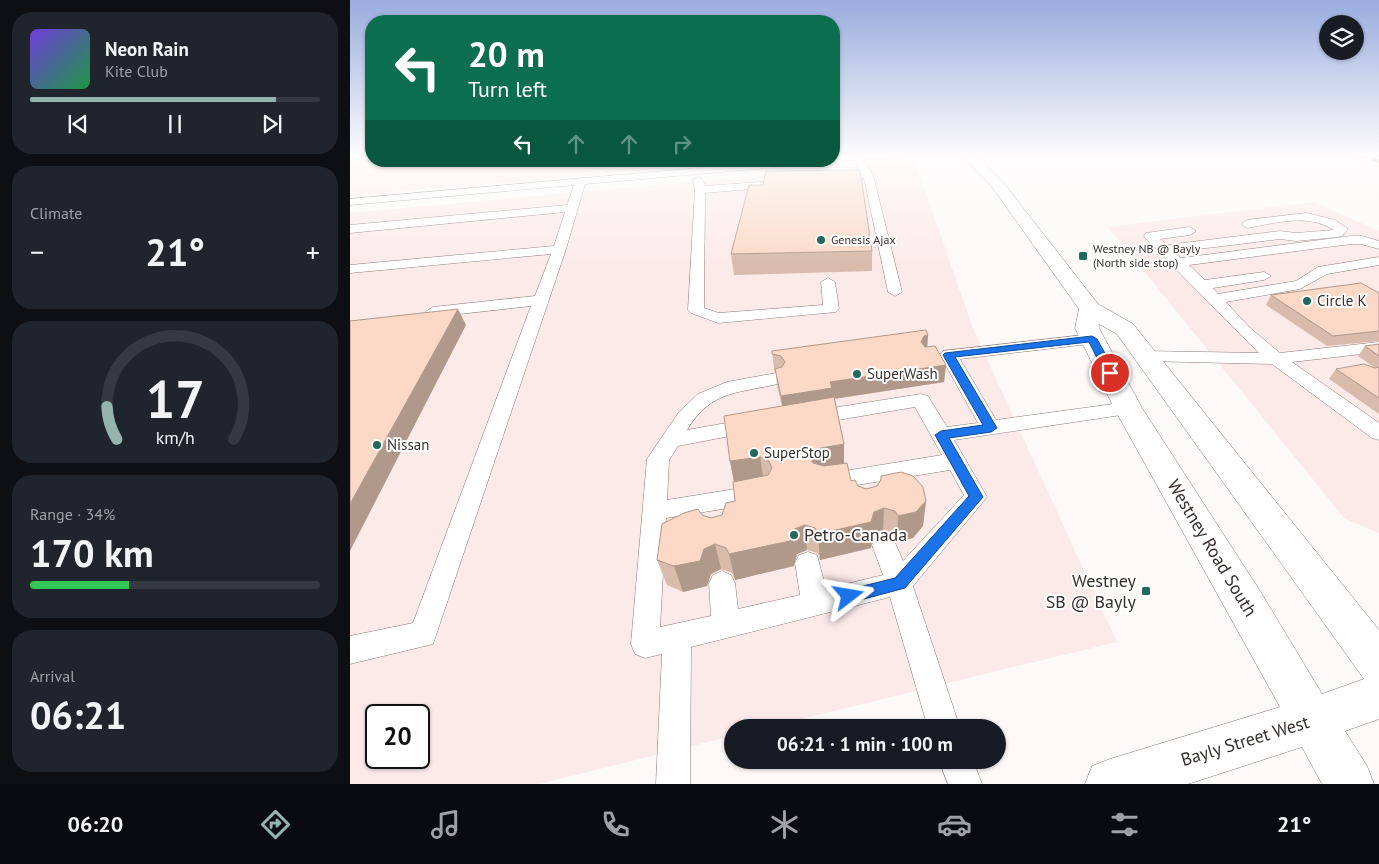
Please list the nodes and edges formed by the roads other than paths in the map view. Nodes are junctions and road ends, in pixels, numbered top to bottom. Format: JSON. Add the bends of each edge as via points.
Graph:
{"nodes":[{"id":1,"x":700,"y":190,"type":"edge"},
{"id":2,"x":481,"y":191,"type":"edge"},
{"id":3,"x":577,"y":191,"type":"edge"},
{"id":4,"x":872,"y":191,"type":"edge"},
{"id":5,"x":1001,"y":191,"type":"edge"},
{"id":6,"x":350,"y":202,"type":"edge"},
{"id":7,"x":572,"y":208,"type":"junction"},
{"id":8,"x":1276,"y":220,"type":"junction"},
{"id":9,"x":1247,"y":224,"type":"dead end"},
{"id":10,"x":350,"y":229,"type":"edge"},
{"id":11,"x":1190,"y":231,"type":"dead end"},
{"id":12,"x":1280,"y":235,"type":"junction"},
{"id":13,"x":1379,"y":245,"type":"edge"},
{"id":14,"x":559,"y":249,"type":"junction"},
{"id":15,"x":1165,"y":249,"type":"junction"},
{"id":16,"x":1379,"y":261,"type":"edge"},
{"id":17,"x":1247,"y":266,"type":"dead end"},
{"id":18,"x":350,"y":269,"type":"edge"},
{"id":19,"x":1190,"y":273,"type":"junction"},
{"id":20,"x":1264,"y":276,"type":"dead end"},
{"id":21,"x":828,"y":282,"type":"dead end"},
{"id":22,"x":895,"y":292,"type":"dead end"},
{"id":23,"x":1216,"y":299,"type":"junction"},
{"id":24,"x":541,"y":300,"type":"junction"},
{"id":25,"x":417,"y":314,"type":"edge"},
{"id":26,"x":1091,"y":324,"type":"junction"},
{"id":27,"x":1379,"y":347,"type":"edge"},
{"id":28,"x":1338,"y":353,"type":"junction"},
{"id":29,"x":949,"y":355,"type":"junction"},
{"id":30,"x":1145,"y":356,"type":"junction"},
{"id":31,"x":930,"y":358,"type":"edge"},
{"id":32,"x":1276,"y":359,"type":"junction"},
{"id":33,"x":1360,"y":368,"type":"edge"},
{"id":34,"x":776,"y":379,"type":"edge"},
{"id":35,"x":1128,"y":408,"type":"junction"},
{"id":36,"x":991,"y":428,"type":"junction"},
{"id":37,"x":1379,"y":433,"type":"edge"},
{"id":38,"x":941,"y":435,"type":"junction"},
{"id":39,"x":671,"y":440,"type":"junction"},
{"id":40,"x":956,"y":461,"type":"junction"},
{"id":41,"x":825,"y":482,"type":"edge"},
{"id":42,"x":763,"y":493,"type":"edge"},
{"id":43,"x":715,"y":500,"type":"junction"},
{"id":44,"x":653,"y":511,"type":"junction"},
{"id":45,"x":717,"y":524,"type":"edge"},
{"id":46,"x":884,"y":545,"type":"dead end"},
{"id":47,"x":808,"y":563,"type":"dead end"},
{"id":48,"x":722,"y":583,"type":"dead end"},
{"id":49,"x":899,"y":584,"type":"junction"},
{"id":50,"x":815,"y":604,"type":"junction"},
{"id":51,"x":725,"y":625,"type":"junction"},
{"id":52,"x":677,"y":637,"type":"junction"},
{"id":53,"x":350,"y":650,"type":"edge"},
{"id":54,"x":1379,"y":664,"type":"edge"},
{"id":55,"x":1379,"y":696,"type":"edge"},
{"id":56,"x":941,"y":719,"type":"edge"},
{"id":57,"x":1311,"y":721,"type":"junction"},
{"id":58,"x":959,"y":769,"type":"edge"},
{"id":59,"x":673,"y":784,"type":"edge"},
{"id":60,"x":964,"y":784,"type":"edge"},
{"id":61,"x":1110,"y":784,"type":"edge"},
{"id":62,"x":1349,"y":784,"type":"edge"}],
"edges":[{"from":1,"to":21,"type":"lane","via":[[696,310],[718,318],[830,309]]},
{"from":2,"to":6,"type":"lane"},
{"from":3,"to":7,"type":"lane"},
{"from":4,"to":22,"type":"lane"},
{"from":5,"to":26,"type":"main road","name":"Westney Road South"},
{"from":7,"to":10,"type":"lane"},
{"from":7,"to":14,"type":"lane"},
{"from":8,"to":9,"type":"lane"},
{"from":8,"to":12,"type":"lane"},
{"from":8,"to":12,"type":"lane","via":[[1304,215],[1321,218],[1342,229],[1338,233],[1296,237]]},
{"from":11,"to":15,"type":"lane","via":[[1150,236]]},
{"from":12,"to":15,"type":"lane"},
{"from":13,"to":19,"type":"lane","via":[[1352,240]]},
{"from":14,"to":18,"type":"lane"},
{"from":14,"to":24,"type":"lane"},
{"from":15,"to":19,"type":"lane"},
{"from":16,"to":23,"type":"lane","via":[[1323,270],[1300,285]]},
{"from":17,"to":19,"type":"lane"},
{"from":19,"to":20,"type":"lane"},
{"from":19,"to":23,"type":"lane"},
{"from":23,"to":32,"type":"lane","via":[[1243,330]]},
{"from":24,"to":25,"type":"lane"},
{"from":24,"to":53,"type":"lane","via":[[424,634]]},
{"from":26,"to":29,"type":"lane"},
{"from":26,"to":30,"type":"main road","name":"Westney Road South","via":[[1125,329]]},
{"from":26,"to":35,"type":"main road","name":"Westney Road South"},
{"from":27,"to":28,"type":"lane"},
{"from":28,"to":32,"type":"lane"},
{"from":28,"to":33,"type":"lane"},
{"from":29,"to":31,"type":"lane"},
{"from":29,"to":36,"type":"lane"},
{"from":30,"to":32,"type":"lane"},
{"from":30,"to":54,"type":"main road","name":"Westney Road South"},
{"from":32,"to":37,"type":"lane"},
{"from":34,"to":39,"type":"lane","via":[[734,384],[718,390],[694,405]]},
{"from":35,"to":36,"type":"lane"},
{"from":35,"to":57,"type":"main road","name":"Westney Road South","via":[[1246,604]]},
{"from":36,"to":38,"type":"lane"},
{"from":38,"to":39,"type":"lane","via":[[921,400]]},
{"from":38,"to":40,"type":"lane"},
{"from":39,"to":44,"type":"lane","via":[[658,459]]},
{"from":40,"to":41,"type":"lane","via":[[861,486]]},
{"from":40,"to":49,"type":"lane","via":[[976,497]]},
{"from":42,"to":43,"type":"lane"},
{"from":43,"to":44,"type":"lane"},
{"from":43,"to":45,"type":"lane"},
{"from":44,"to":52,"type":"lane","via":[[645,644]]},
{"from":46,"to":49,"type":"lane"},
{"from":47,"to":50,"type":"lane"},
{"from":48,"to":51,"type":"lane"},
{"from":49,"to":50,"type":"lane"},
{"from":49,"to":56,"type":"lane"},
{"from":50,"to":51,"type":"lane"},
{"from":51,"to":52,"type":"lane"},
{"from":52,"to":59,"type":"lane"},
{"from":55,"to":57,"type":"main road","name":"Bayly Street West"},
{"from":57,"to":61,"type":"main road","name":"Bayly Street West"},
{"from":57,"to":62,"type":"main road","name":"Westney Road South"},
{"from":58,"to":60,"type":"lane"}]}
